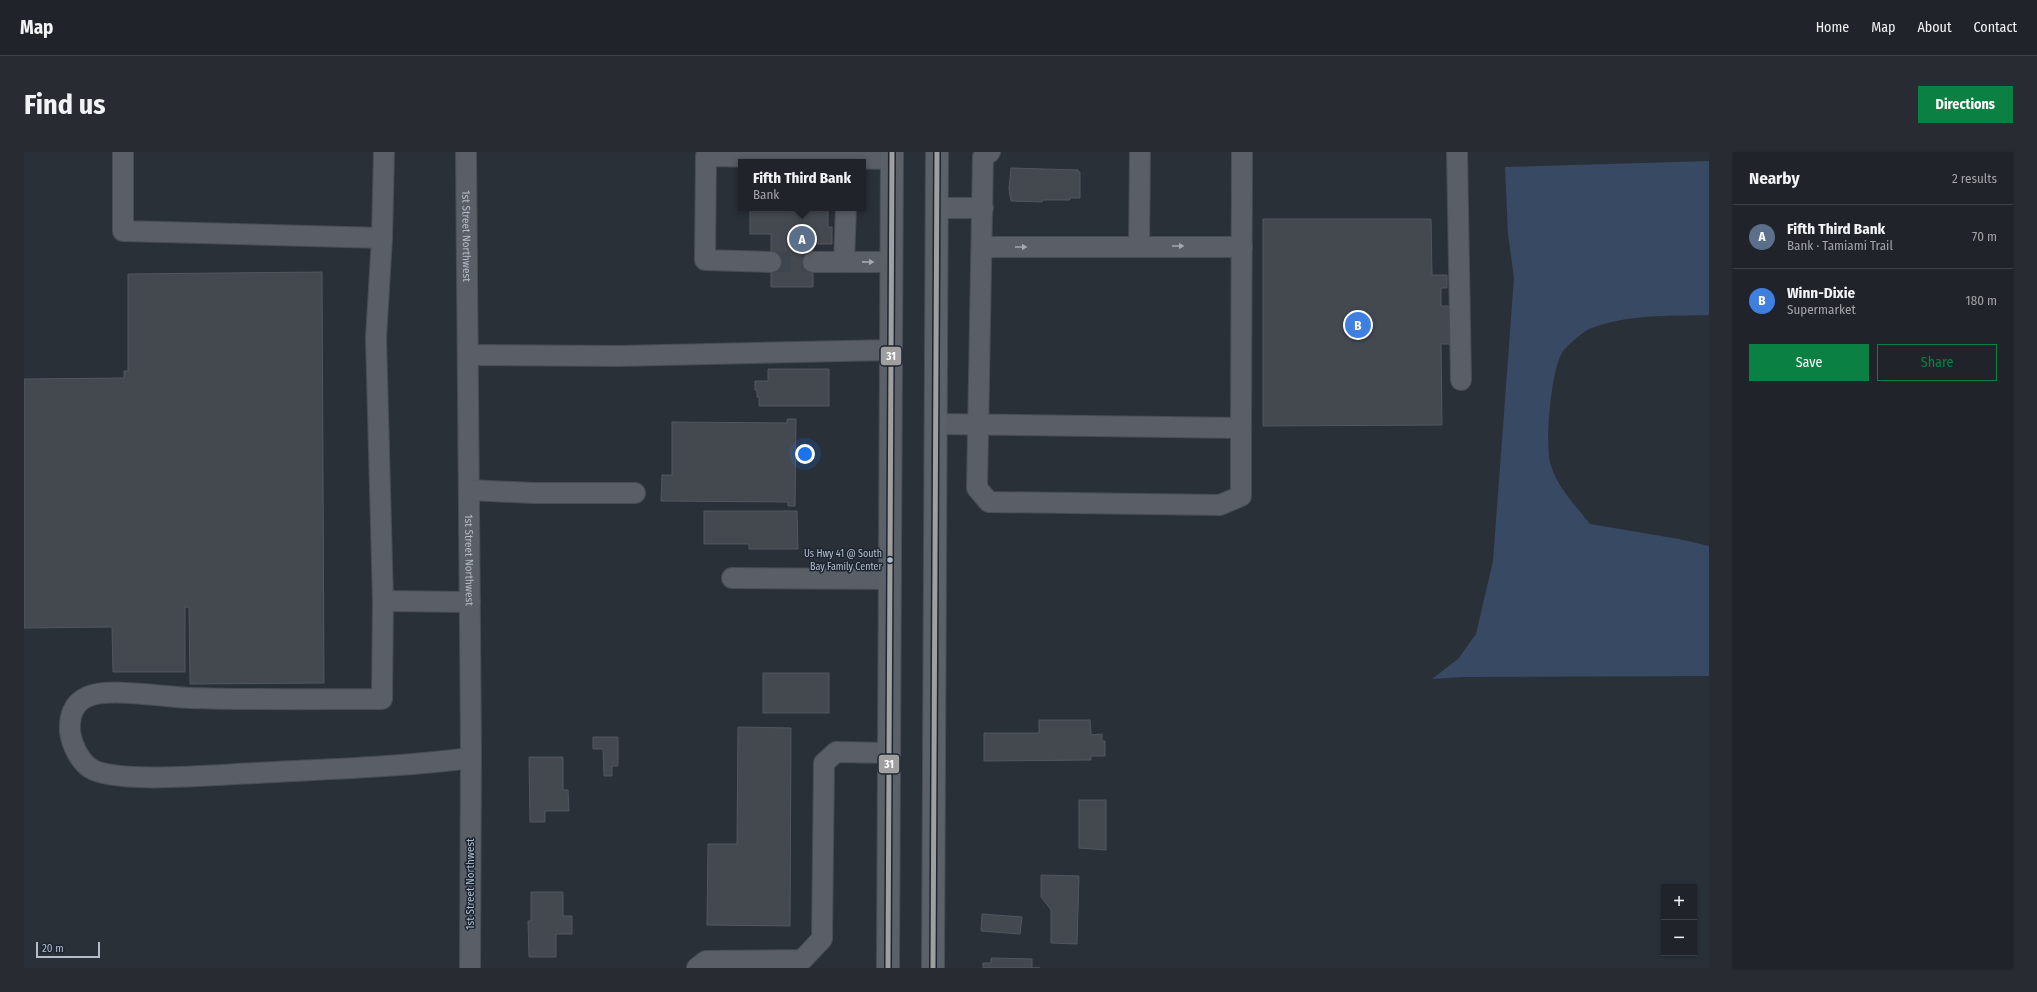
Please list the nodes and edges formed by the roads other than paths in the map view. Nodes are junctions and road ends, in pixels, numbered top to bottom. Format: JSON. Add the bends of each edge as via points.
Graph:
{"nodes":[{"id":1,"x":123,"y":152,"type":"edge"},
{"id":2,"x":384,"y":152,"type":"edge"},
{"id":3,"x":466,"y":152,"type":"edge"},
{"id":4,"x":937,"y":152,"type":"edge"},
{"id":5,"x":990,"y":152,"type":"edge"},
{"id":6,"x":1140,"y":152,"type":"edge"},
{"id":7,"x":1242,"y":152,"type":"edge"},
{"id":8,"x":1457,"y":152,"type":"edge"},
{"id":9,"x":706,"y":154,"type":"edge"},
{"id":10,"x":892,"y":156,"type":"edge"},
{"id":11,"x":824,"y":159,"type":"edge"},
{"id":12,"x":858,"y":159,"type":"edge"},
{"id":13,"x":937,"y":208,"type":"junction"},
{"id":14,"x":983,"y":208,"type":"junction"},
{"id":15,"x":846,"y":211,"type":"edge"},
{"id":16,"x":382,"y":238,"type":"junction"},
{"id":17,"x":1139,"y":246,"type":"junction"},
{"id":18,"x":982,"y":247,"type":"junction"},
{"id":19,"x":1242,"y":247,"type":"junction"},
{"id":20,"x":771,"y":262,"type":"tunnel mouth"},
{"id":21,"x":813,"y":262,"type":"tunnel mouth"},
{"id":22,"x":844,"y":262,"type":"junction"},
{"id":23,"x":891,"y":262,"type":"junction"},
{"id":24,"x":891,"y":350,"type":"junction"},
{"id":25,"x":468,"y":355,"type":"junction"},
{"id":26,"x":1461,"y":380,"type":"dead end"},
{"id":27,"x":936,"y":424,"type":"junction"},
{"id":28,"x":979,"y":424,"type":"junction"},
{"id":29,"x":1242,"y":428,"type":"junction"},
{"id":30,"x":469,"y":490,"type":"junction"},
{"id":31,"x":635,"y":493,"type":"dead end"},
{"id":32,"x":732,"y":578,"type":"dead end"},
{"id":33,"x":890,"y":580,"type":"junction"},
{"id":34,"x":383,"y":601,"type":"junction"},
{"id":35,"x":470,"y":602,"type":"junction"},
{"id":36,"x":889,"y":753,"type":"junction"},
{"id":37,"x":471,"y":758,"type":"junction"},
{"id":38,"x":470,"y":968,"type":"edge"},
{"id":39,"x":697,"y":968,"type":"edge"},
{"id":40,"x":888,"y":968,"type":"edge"},
{"id":41,"x":933,"y":968,"type":"edge"}],
"edges":[{"from":1,"to":16,"type":"street","via":[[123,231]]},
{"from":2,"to":16,"type":"street"},
{"from":3,"to":25,"type":"street","name":"1st Street Northwest"},
{"from":4,"to":13,"type":"main road"},
{"from":5,"to":14,"type":"street","via":[[983,158]]},
{"from":6,"to":17,"type":"street"},
{"from":7,"to":19,"type":"street"},
{"from":8,"to":26,"type":"street"},
{"from":9,"to":11,"type":"street"},
{"from":9,"to":20,"type":"street","via":[[705,260]]},
{"from":10,"to":12,"type":"street"},
{"from":10,"to":23,"type":"main road"},
{"from":13,"to":14,"type":"street"},
{"from":13,"to":27,"type":"main road"},
{"from":14,"to":18,"type":"street"},
{"from":15,"to":22,"type":"street"},
{"from":16,"to":34,"type":"street","via":[[376,338]]},
{"from":18,"to":17,"type":"street","one_way":true},
{"from":17,"to":19,"type":"street","one_way":true},
{"from":18,"to":28,"type":"street"},
{"from":19,"to":29,"type":"street"},
{"from":21,"to":22,"type":"street"},
{"from":22,"to":23,"type":"street","one_way":true},
{"from":23,"to":24,"type":"main road"},
{"from":24,"to":25,"type":"street","via":[[619,356]]},
{"from":24,"to":33,"type":"main road"},
{"from":25,"to":30,"type":"street","name":"1st Street Northwest"},
{"from":27,"to":28,"type":"street"},
{"from":27,"to":41,"type":"main road"},
{"from":28,"to":29,"type":"street"},
{"from":28,"to":29,"type":"street","via":[[977,488],[989,502],[1220,505],[1241,496]]},
{"from":30,"to":31,"type":"street"},
{"from":30,"to":35,"type":"street","name":"1st Street Northwest"},
{"from":32,"to":33,"type":"street"},
{"from":33,"to":36,"type":"main road"},
{"from":34,"to":35,"type":"street"},
{"from":34,"to":37,"type":"street","via":[[382,699],[192,698],[103,693],[87,697],[75,706],[70,716],[74,748],[90,768],[100,772],[132,776],[172,777],[383,768]]},
{"from":35,"to":37,"type":"street","name":"1st Street Northwest"},
{"from":36,"to":39,"type":"street","via":[[836,752],[824,763],[822,939],[802,960],[706,960]]},
{"from":36,"to":40,"type":"main road"},
{"from":37,"to":38,"type":"street","name":"1st Street Northwest"}]}
